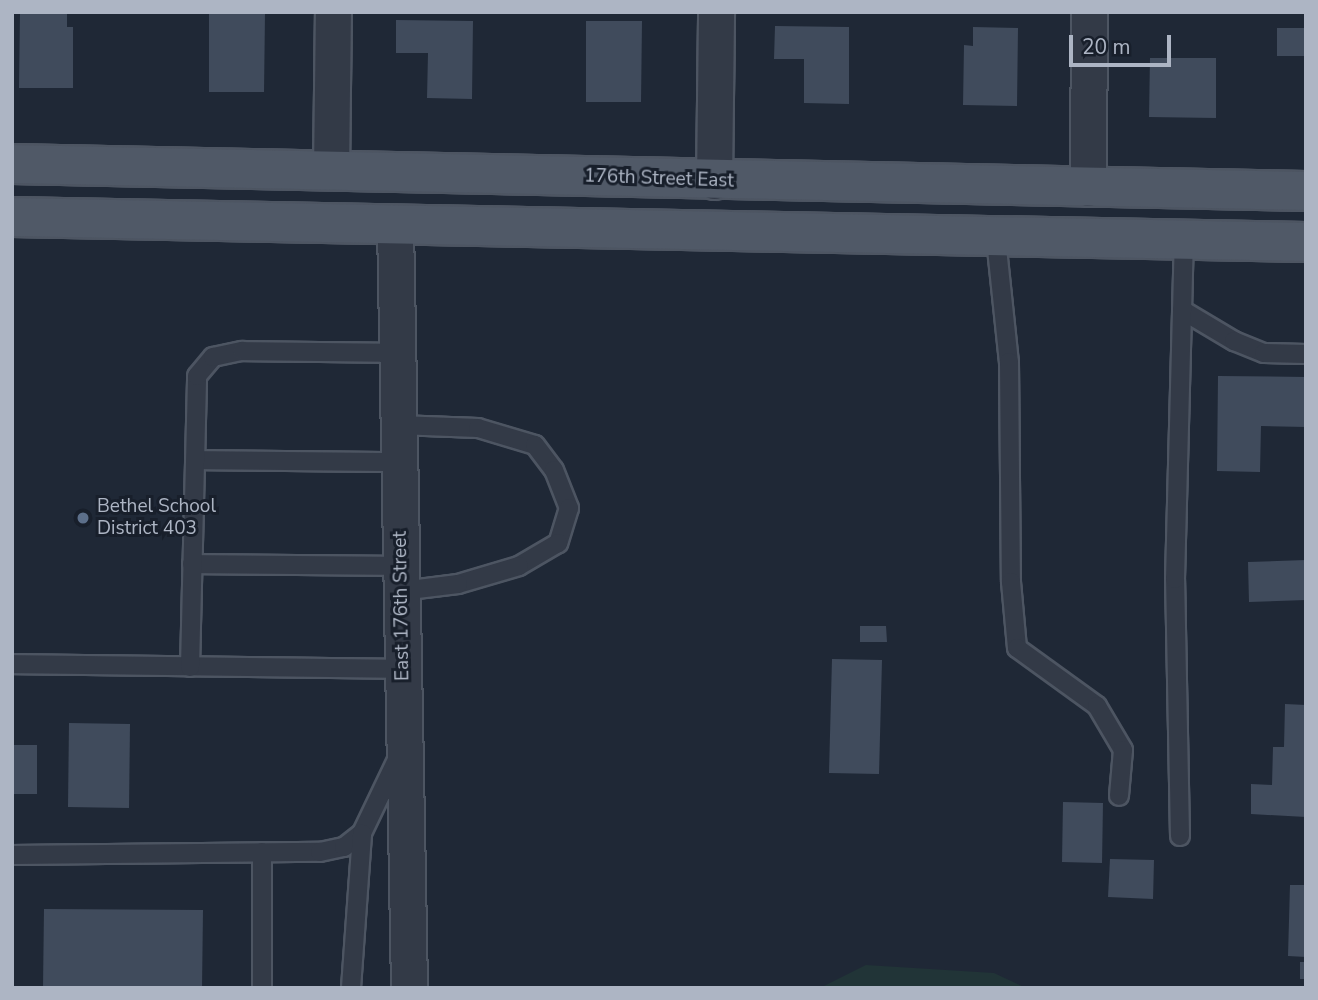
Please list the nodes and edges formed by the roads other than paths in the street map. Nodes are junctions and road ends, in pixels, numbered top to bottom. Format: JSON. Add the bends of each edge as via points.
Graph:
{"nodes":[{"id":1,"x":333,"y":12,"type":"edge"},
{"id":2,"x":716,"y":12,"type":"edge"},
{"id":3,"x":1089,"y":12,"type":"edge"},
{"id":4,"x":12,"y":164,"type":"edge"},
{"id":5,"x":331,"y":171,"type":"junction"},
{"id":6,"x":714,"y":181,"type":"junction"},
{"id":7,"x":1088,"y":188,"type":"junction"},
{"id":8,"x":1306,"y":191,"type":"edge"},
{"id":9,"x":12,"y":217,"type":"edge"},
{"id":10,"x":395,"y":224,"type":"junction"},
{"id":11,"x":996,"y":239,"type":"junction"},
{"id":12,"x":1184,"y":242,"type":"junction"},
{"id":13,"x":1306,"y":242,"type":"edge"},
{"id":14,"x":1182,"y":310,"type":"junction"},
{"id":15,"x":397,"y":353,"type":"junction"},
{"id":16,"x":1306,"y":354,"type":"edge"},
{"id":17,"x":398,"y":425,"type":"junction"},
{"id":18,"x":196,"y":460,"type":"junction"},
{"id":19,"x":399,"y":462,"type":"junction"},
{"id":20,"x":192,"y":564,"type":"junction"},
{"id":21,"x":401,"y":579,"type":"junction"},
{"id":22,"x":12,"y":664,"type":"edge"},
{"id":23,"x":190,"y":667,"type":"junction"},
{"id":24,"x":403,"y":669,"type":"junction"},
{"id":25,"x":404,"y":724,"type":"junction"},
{"id":26,"x":1119,"y":796,"type":"dead end"},
{"id":27,"x":362,"y":833,"type":"junction"},
{"id":28,"x":1180,"y":836,"type":"dead end"},
{"id":29,"x":262,"y":852,"type":"junction"},
{"id":30,"x":12,"y":855,"type":"edge"},
{"id":31,"x":262,"y":988,"type":"edge"},
{"id":32,"x":351,"y":988,"type":"edge"},
{"id":33,"x":409,"y":988,"type":"edge"}],
"edges":[{"from":1,"to":5,"type":"street"},
{"from":2,"to":6,"type":"street"},
{"from":3,"to":7,"type":"street"},
{"from":4,"to":5,"type":"main road","name":"176th Street East"},
{"from":5,"to":6,"type":"main road","name":"176th Street East"},
{"from":6,"to":7,"type":"main road","name":"176th Street East"},
{"from":6,"to":10,"type":"main road","via":[[682,206],[415,200]]},
{"from":7,"to":8,"type":"main road","name":"176th Street East"},
{"from":9,"to":10,"type":"main road"},
{"from":10,"to":11,"type":"main road"},
{"from":10,"to":15,"type":"street","name":"East 176th Street"},
{"from":11,"to":12,"type":"main road"},
{"from":11,"to":26,"type":"lane","via":[[1009,362],[1017,648],[1097,706],[1123,750]]},
{"from":12,"to":13,"type":"main road"},
{"from":12,"to":14,"type":"lane"},
{"from":14,"to":16,"type":"lane","via":[[1264,353]]},
{"from":14,"to":28,"type":"lane","via":[[1175,579]]},
{"from":15,"to":17,"type":"street","name":"East 176th Street"},
{"from":15,"to":18,"type":"lane","via":[[242,351],[213,357],[197,376]]},
{"from":17,"to":19,"type":"street","name":"East 176th Street"},
{"from":17,"to":21,"type":"lane","via":[[478,428],[535,446],[555,470],[569,508],[558,543],[519,566],[457,584]]},
{"from":18,"to":19,"type":"lane"},
{"from":18,"to":20,"type":"lane"},
{"from":19,"to":21,"type":"street","name":"East 176th Street"},
{"from":20,"to":21,"type":"lane"},
{"from":20,"to":23,"type":"lane"},
{"from":21,"to":24,"type":"street","name":"East 176th Street"},
{"from":22,"to":23,"type":"lane"},
{"from":23,"to":24,"type":"lane"},
{"from":24,"to":25,"type":"street","name":"East 176th Street"},
{"from":25,"to":27,"type":"lane","via":[[388,784]]},
{"from":25,"to":33,"type":"street","name":"East 176th Street"},
{"from":27,"to":29,"type":"lane","via":[[344,847],[320,852]]},
{"from":27,"to":32,"type":"lane"},
{"from":29,"to":30,"type":"lane"},
{"from":29,"to":31,"type":"lane"}]}
